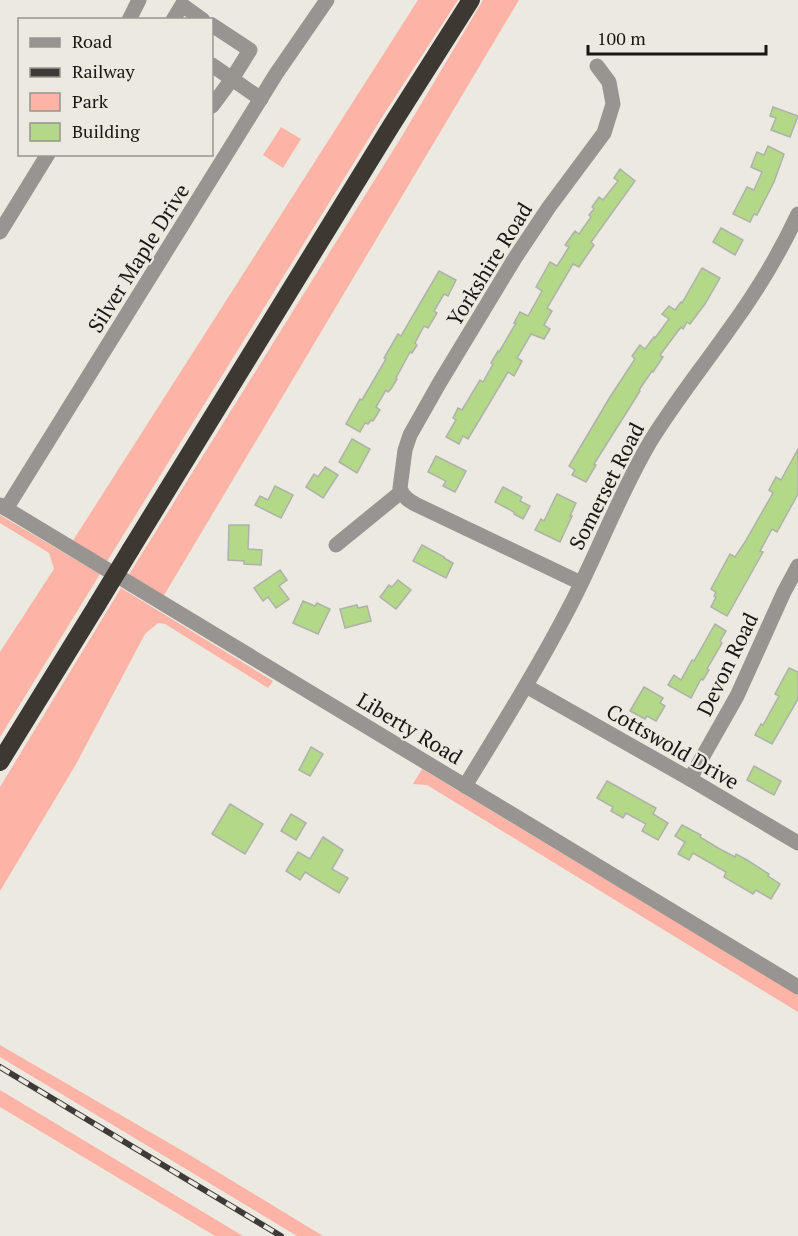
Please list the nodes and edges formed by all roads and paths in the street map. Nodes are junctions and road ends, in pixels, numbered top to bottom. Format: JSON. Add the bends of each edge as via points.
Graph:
{"nodes":[{"id":1,"x":139,"y":0,"type":"edge"},
{"id":2,"x":327,"y":0,"type":"edge"},
{"id":3,"x":471,"y":0,"type":"edge"},
{"id":4,"x":132,"y":18,"type":"edge"},
{"id":5,"x":174,"y":18,"type":"edge"},
{"id":6,"x":200,"y":18,"type":"edge"},
{"id":7,"x":213,"y":26,"type":"edge"},
{"id":8,"x":213,"y":66,"type":"edge"},
{"id":9,"x":597,"y":66,"type":"dead end"},
{"id":10,"x":232,"y":79,"type":"junction"},
{"id":11,"x":261,"y":99,"type":"junction"},
{"id":12,"x":213,"y":105,"type":"edge"},
{"id":13,"x":47,"y":156,"type":"edge"},
{"id":14,"x":798,"y":214,"type":"edge"},
{"id":15,"x":0,"y":232,"type":"edge"},
{"id":16,"x":401,"y":492,"type":"junction"},
{"id":17,"x":3,"y":507,"type":"edge"},
{"id":18,"x":336,"y":545,"type":"dead end"},
{"id":19,"x":798,"y":566,"type":"edge"},
{"id":20,"x":581,"y":583,"type":"junction"},
{"id":21,"x":526,"y":686,"type":"junction"},
{"id":22,"x":0,"y":762,"type":"edge"},
{"id":23,"x":690,"y":779,"type":"junction"},
{"id":24,"x":465,"y":786,"type":"junction"},
{"id":25,"x":798,"y":843,"type":"edge"},
{"id":26,"x":798,"y":987,"type":"edge"}],
"edges":[{"from":1,"to":4,"type":"street"},
{"from":2,"to":11,"type":"street","name":"Silver Maple Drive"},
{"from":3,"to":22,"type":"highway","bridge":true},
{"from":5,"to":6,"type":"street","via":[[182,5]]},
{"from":7,"to":10,"type":"street","via":[[250,50]]},
{"from":8,"to":10,"type":"street"},
{"from":9,"to":16,"type":"street","name":"Yorkshire Road","via":[[609,82],[613,104],[604,132],[515,258],[410,435]]},
{"from":10,"to":11,"type":"street"},
{"from":10,"to":12,"type":"street"},
{"from":11,"to":17,"type":"street","name":"Silver Maple Drive"},
{"from":13,"to":15,"type":"street"},
{"from":14,"to":20,"type":"street","name":"Somerset Road","via":[[754,293],[650,442]]},
{"from":16,"to":18,"type":"street"},
{"from":16,"to":20,"type":"street","via":[[407,500]]},
{"from":17,"to":24,"type":"street","name":"Liberty Road"},
{"from":19,"to":23,"type":"street","name":"Devon Road","via":[[737,696]]},
{"from":20,"to":21,"type":"street","name":"Somerset Road"},
{"from":21,"to":23,"type":"street","name":"Cottswold Drive"},
{"from":21,"to":24,"type":"street","name":"Somerset Road"},
{"from":23,"to":25,"type":"street","name":"Cottswold Drive"},
{"from":24,"to":26,"type":"street","name":"Liberty Road"}]}
